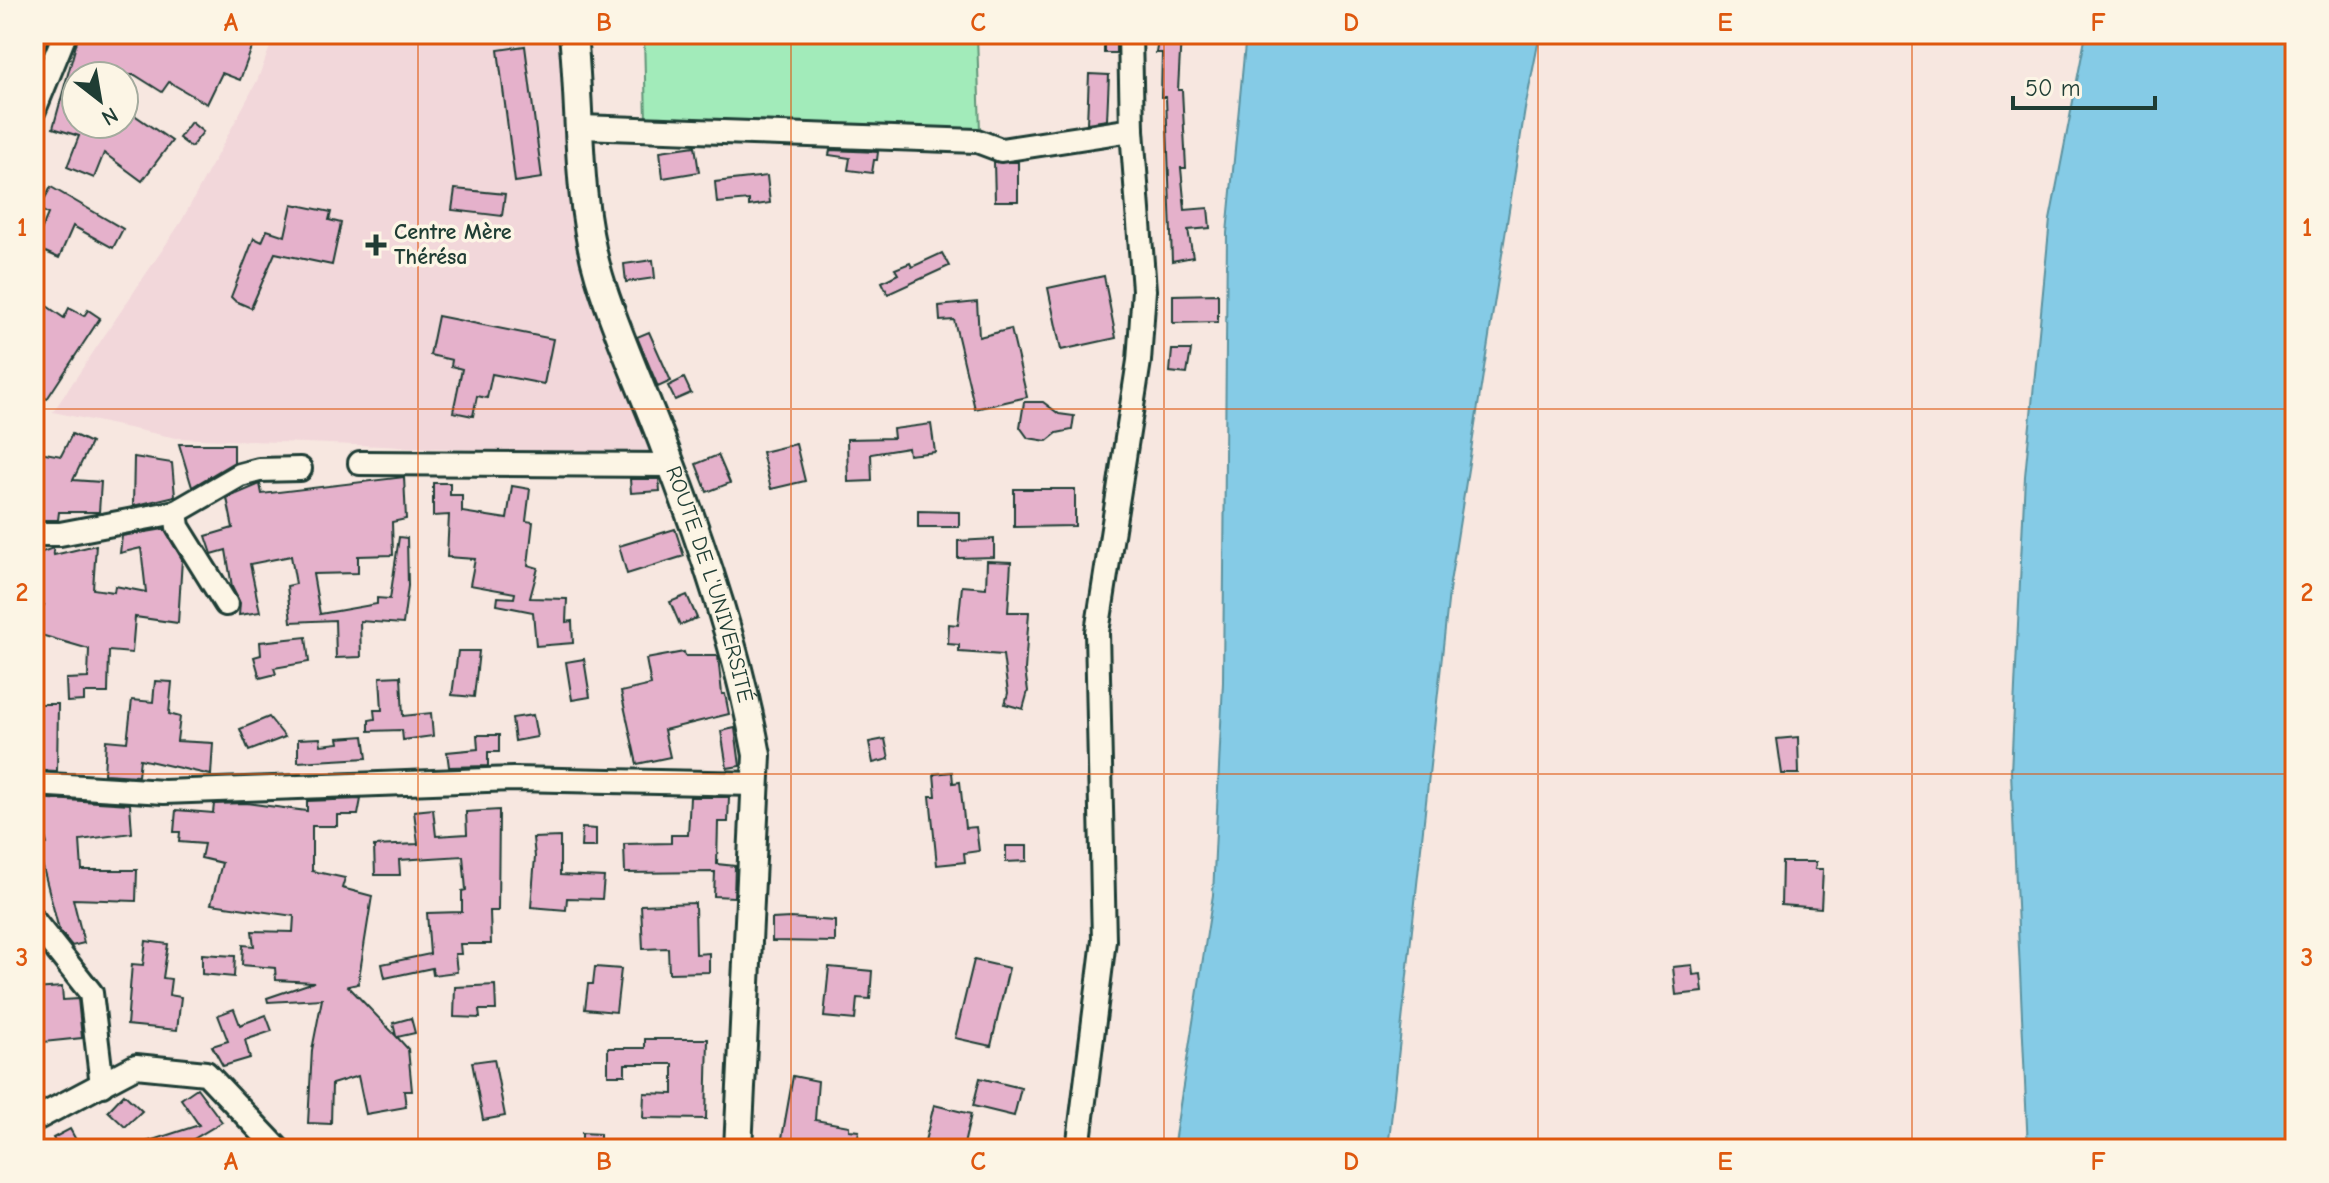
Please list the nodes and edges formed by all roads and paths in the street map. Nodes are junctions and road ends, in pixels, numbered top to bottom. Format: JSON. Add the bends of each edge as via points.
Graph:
{"nodes":[{"id":1,"x":65,"y":34,"type":"edge"},
{"id":2,"x":573,"y":34,"type":"edge"},
{"id":3,"x":1130,"y":34,"type":"edge"},
{"id":4,"x":34,"y":110,"type":"edge"},
{"id":5,"x":581,"y":127,"type":"junction"},
{"id":6,"x":1132,"y":130,"type":"junction"},
{"id":7,"x":360,"y":463,"type":"dead end"},
{"id":8,"x":672,"y":465,"type":"junction"},
{"id":9,"x":300,"y":469,"type":"dead end"},
{"id":10,"x":176,"y":512,"type":"junction"},
{"id":11,"x":34,"y":534,"type":"edge"},
{"id":12,"x":226,"y":604,"type":"dead end"},
{"id":13,"x":34,"y":784,"type":"edge"},
{"id":14,"x":756,"y":784,"type":"junction"},
{"id":15,"x":34,"y":921,"type":"edge"},
{"id":16,"x":102,"y":1085,"type":"junction"},
{"id":17,"x":34,"y":1120,"type":"edge"},
{"id":18,"x":278,"y":1149,"type":"edge"},
{"id":19,"x":738,"y":1149,"type":"edge"},
{"id":20,"x":1078,"y":1149,"type":"edge"}],
"edges":[{"from":1,"to":4,"type":"street"},
{"from":2,"to":5,"type":"street","name":"ROUTE DE L'UNIVERSITÉ"},
{"from":3,"to":6,"type":"street"},
{"from":5,"to":6,"type":"street","via":[[977,141],[1001,150]]},
{"from":5,"to":8,"type":"street","name":"ROUTE DE L'UNIVERSITÉ","via":[[588,222],[599,275]]},
{"from":6,"to":20,"type":"street","via":[[1144,290],[1139,361],[1097,632],[1104,940]]},
{"from":7,"to":8,"type":"street"},
{"from":8,"to":14,"type":"street","name":"ROUTE DE L'UNIVERSITÉ","via":[[746,691],[757,755]]},
{"from":9,"to":10,"type":"street","via":[[240,475]]},
{"from":10,"to":11,"type":"street"},
{"from":10,"to":12,"type":"street","via":[[178,527]]},
{"from":13,"to":14,"type":"street","via":[[164,792],[513,779]]},
{"from":14,"to":19,"type":"street","name":"ROUTE DE L'UNIVERSITÉ"},
{"from":15,"to":16,"type":"street","via":[[91,993]]},
{"from":16,"to":17,"type":"street"},
{"from":16,"to":18,"type":"street","via":[[136,1066],[206,1073]]}]}
